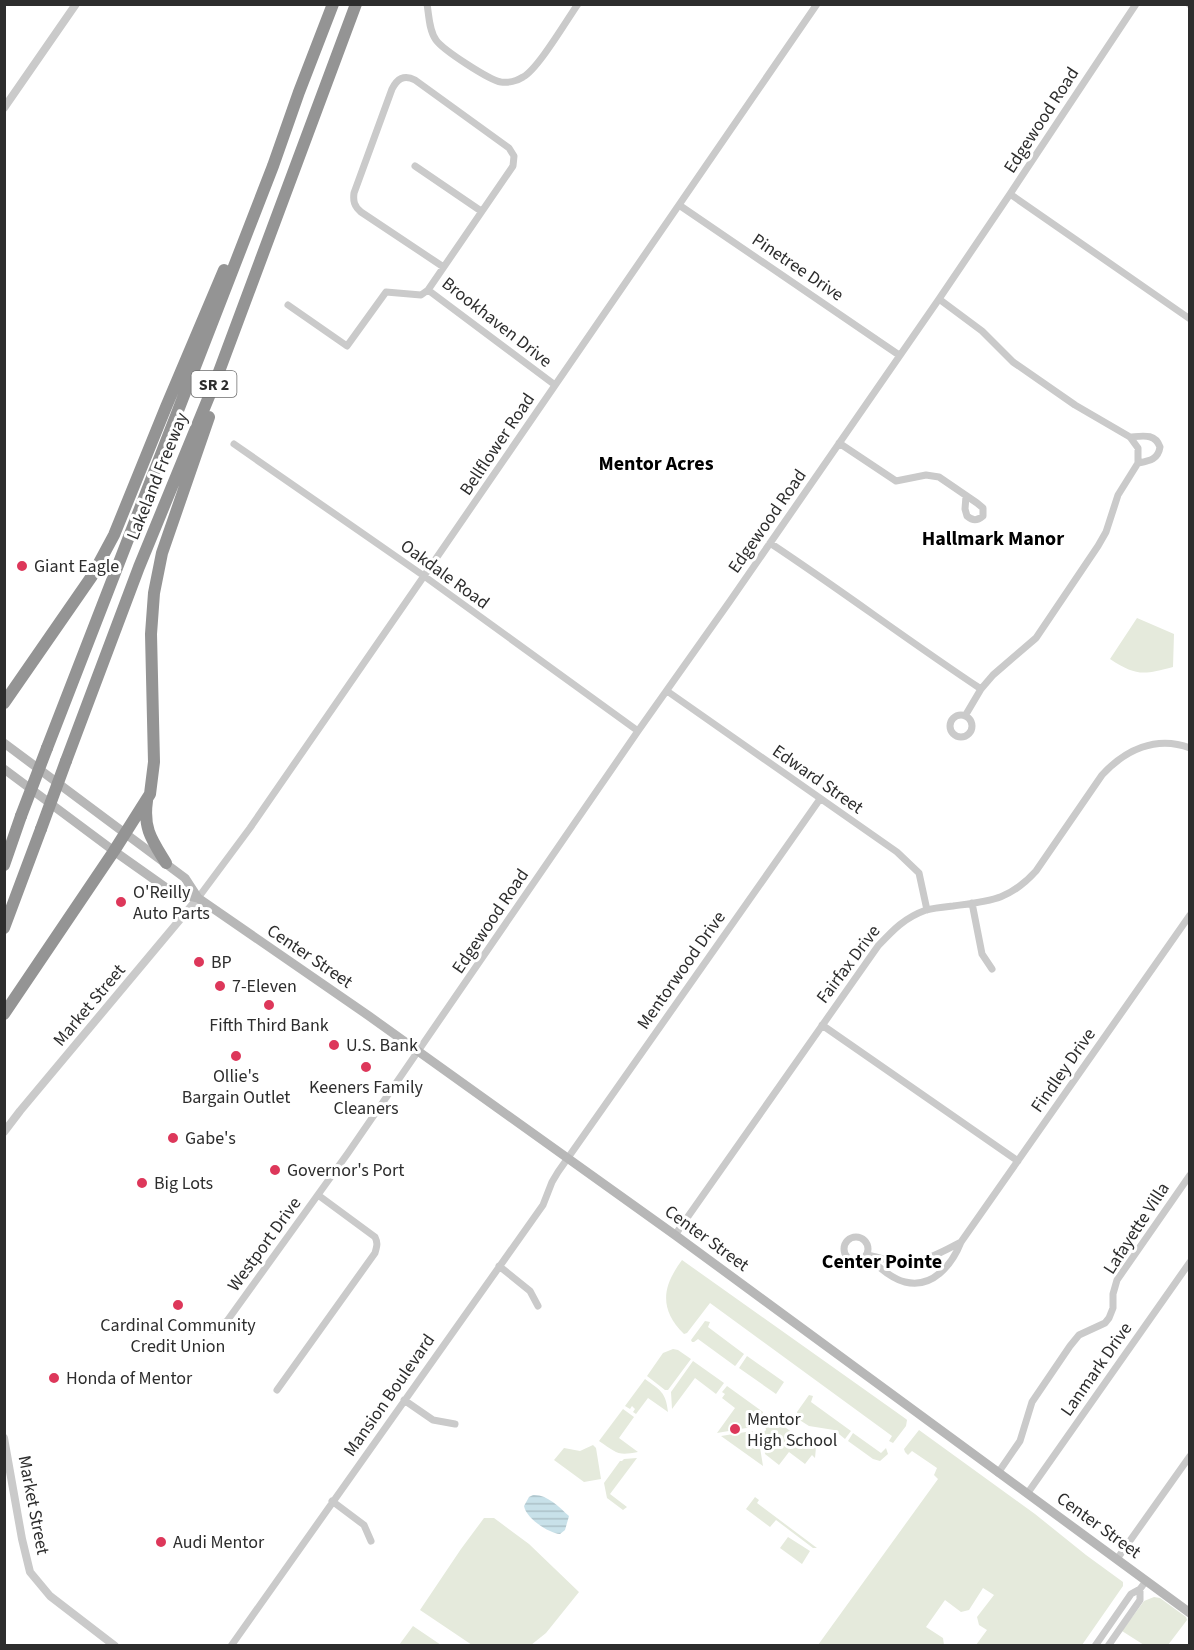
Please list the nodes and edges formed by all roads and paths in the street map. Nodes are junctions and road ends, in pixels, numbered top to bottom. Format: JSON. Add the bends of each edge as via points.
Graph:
{"nodes":[{"id":1,"x":76,"y":4,"type":"edge"},
{"id":2,"x":333,"y":4,"type":"edge"},
{"id":3,"x":356,"y":4,"type":"edge"},
{"id":4,"x":427,"y":4,"type":"edge"},
{"id":5,"x":578,"y":4,"type":"edge"},
{"id":6,"x":817,"y":4,"type":"edge"},
{"id":7,"x":1136,"y":4,"type":"edge"},
{"id":8,"x":4,"y":108,"type":"edge"},
{"id":9,"x":415,"y":165,"type":"dead end"},
{"id":10,"x":273,"y":166,"type":"junction"},
{"id":11,"x":1010,"y":194,"type":"junction"},
{"id":12,"x":679,"y":205,"type":"junction"},
{"id":13,"x":481,"y":211,"type":"junction"},
{"id":14,"x":442,"y":266,"type":"junction"},
{"id":15,"x":428,"y":290,"type":"junction"},
{"id":16,"x":939,"y":299,"type":"junction"},
{"id":17,"x":288,"y":305,"type":"dead end"},
{"id":18,"x":1190,"y":319,"type":"edge"},
{"id":19,"x":899,"y":355,"type":"junction"},
{"id":20,"x":217,"y":377,"type":"junction"},
{"id":21,"x":555,"y":385,"type":"junction"},
{"id":22,"x":1130,"y":436,"type":"junction"},
{"id":23,"x":839,"y":443,"type":"junction"},
{"id":24,"x":234,"y":444,"type":"dead end"},
{"id":25,"x":1138,"y":463,"type":"junction"},
{"id":26,"x":966,"y":496,"type":"dead end"},
{"id":27,"x":770,"y":543,"type":"junction"},
{"id":28,"x":424,"y":576,"type":"junction"},
{"id":29,"x":981,"y":689,"type":"junction"},
{"id":30,"x":667,"y":691,"type":"junction"},
{"id":31,"x":4,"y":703,"type":"edge"},
{"id":32,"x":965,"y":716,"type":"dead end"},
{"id":33,"x":638,"y":731,"type":"junction"},
{"id":34,"x":4,"y":743,"type":"edge"},
{"id":35,"x":1190,"y":748,"type":"edge"},
{"id":36,"x":4,"y":769,"type":"edge"},
{"id":37,"x":147,"y":799,"type":"junction"},
{"id":38,"x":820,"y":799,"type":"junction"},
{"id":39,"x":125,"y":833,"type":"junction"},
{"id":40,"x":114,"y":851,"type":"junction"},
{"id":41,"x":166,"y":864,"type":"junction"},
{"id":42,"x":4,"y":865,"type":"edge"},
{"id":43,"x":198,"y":898,"type":"junction"},
{"id":44,"x":972,"y":903,"type":"junction"},
{"id":45,"x":927,"y":910,"type":"junction"},
{"id":46,"x":1190,"y":915,"type":"edge"},
{"id":47,"x":4,"y":928,"type":"edge"},
{"id":48,"x":992,"y":969,"type":"dead end"},
{"id":49,"x":4,"y":1014,"type":"edge"},
{"id":50,"x":822,"y":1025,"type":"junction"},
{"id":51,"x":418,"y":1052,"type":"junction"},
{"id":52,"x":4,"y":1132,"type":"edge"},
{"id":53,"x":568,"y":1159,"type":"junction"},
{"id":54,"x":1018,"y":1161,"type":"junction"},
{"id":55,"x":1190,"y":1175,"type":"edge"},
{"id":56,"x":318,"y":1196,"type":"junction"},
{"id":57,"x":675,"y":1235,"type":"junction"},
{"id":58,"x":961,"y":1242,"type":"junction"},
{"id":59,"x":1190,"y":1262,"type":"edge"},
{"id":60,"x":499,"y":1266,"type":"junction"},
{"id":61,"x":538,"y":1306,"type":"dead end"},
{"id":62,"x":212,"y":1330,"type":"dead end"},
{"id":63,"x":277,"y":1390,"type":"dead end"},
{"id":64,"x":404,"y":1400,"type":"junction"},
{"id":65,"x":455,"y":1424,"type":"dead end"},
{"id":66,"x":4,"y":1438,"type":"edge"},
{"id":67,"x":1190,"y":1456,"type":"edge"},
{"id":68,"x":998,"y":1473,"type":"junction"},
{"id":69,"x":1028,"y":1494,"type":"junction"},
{"id":70,"x":332,"y":1501,"type":"junction"},
{"id":71,"x":371,"y":1541,"type":"dead end"},
{"id":72,"x":1117,"y":1559,"type":"junction"},
{"id":73,"x":1143,"y":1585,"type":"junction"},
{"id":74,"x":1190,"y":1613,"type":"edge"},
{"id":75,"x":235,"y":1644,"type":"edge"},
{"id":76,"x":115,"y":1646,"type":"edge"},
{"id":77,"x":1095,"y":1646,"type":"edge"},
{"id":78,"x":1108,"y":1646,"type":"edge"}],
"edges":[{"from":1,"to":8,"type":"street"},
{"from":2,"to":10,"type":"highway","name":"Lakeland Freeway","number":"SR 2"},
{"from":3,"to":20,"type":"highway","name":"Lakeland Freeway","number":"SR 2"},
{"from":4,"to":5,"type":"street","via":[[432,33],[442,47],[500,82],[528,74]]},
{"from":6,"to":12,"type":"street","name":"Bellflower Road"},
{"from":7,"to":11,"type":"street","name":"Edgewood Road"},
{"from":9,"to":13,"type":"street"},
{"from":10,"to":31,"type":"highway","via":[[253,202],[114,535],[92,576]]},
{"from":10,"to":42,"type":"highway","name":"Lakeland Freeway","number":"SR 2","bridge":true},
{"from":11,"to":16,"type":"street","name":"Edgewood Road"},
{"from":11,"to":18,"type":"street"},
{"from":12,"to":19,"type":"street","name":"Pinetree Drive"},
{"from":12,"to":21,"type":"street","name":"Bellflower Road"},
{"from":13,"to":14,"type":"street","name":"Brookhaven Drive"},
{"from":13,"to":14,"type":"street","name":"Brookhaven Drive","via":[[513,166],[512,151],[415,80],[402,78],[392,89],[354,193],[354,203],[361,212]]},
{"from":14,"to":15,"type":"street","name":"Brookhaven Drive"},
{"from":15,"to":17,"type":"street","via":[[421,295],[386,292],[348,346]]},
{"from":15,"to":21,"type":"street","name":"Brookhaven Drive"},
{"from":16,"to":19,"type":"street","name":"Edgewood Road"},
{"from":16,"to":22,"type":"street","via":[[982,331],[1013,362],[1075,405]]},
{"from":19,"to":23,"type":"street","name":"Edgewood Road"},
{"from":20,"to":37,"type":"highway","via":[[210,413],[162,553],[154,593],[154,762]]},
{"from":20,"to":47,"type":"highway","name":"Lakeland Freeway","number":"SR 2","bridge":true,"via":[[135,578]]},
{"from":21,"to":28,"type":"street","name":"Bellflower Road"},
{"from":22,"to":25,"type":"street","via":[[1138,448]]},
{"from":22,"to":25,"type":"street","via":[[1150,436],[1160,447],[1151,461]]},
{"from":23,"to":26,"type":"street","via":[[896,481],[926,475],[939,477]]},
{"from":23,"to":27,"type":"street","name":"Edgewood Road"},
{"from":24,"to":28,"type":"street","name":"Oakdale Road"},
{"from":25,"to":29,"type":"street","via":[[1118,495],[1098,546],[1036,638]]},
{"from":27,"to":29,"type":"street"},
{"from":27,"to":30,"type":"street","name":"Edgewood Road"},
{"from":28,"to":33,"type":"street","name":"Oakdale Road"},
{"from":28,"to":43,"type":"street","name":"Bellflower Road"},
{"from":29,"to":32,"type":"street"},
{"from":30,"to":33,"type":"street","name":"Edgewood Road"},
{"from":30,"to":38,"type":"street","name":"Edward Street"},
{"from":33,"to":51,"type":"street","name":"Edgewood Road"},
{"from":34,"to":39,"type":"main road","name":"Center Street"},
{"from":35,"to":44,"type":"street","name":"Fairfax Drive","via":[[1166,743],[1145,745],[1122,756],[1102,775],[1025,883],[994,899]]},
{"from":36,"to":40,"type":"main road","name":"Center Street"},
{"from":37,"to":39,"type":"highway"},
{"from":37,"to":41,"type":"highway","via":[[147,827]]},
{"from":38,"to":45,"type":"street","name":"Edward Street","via":[[897,852],[919,873]]},
{"from":38,"to":53,"type":"street","name":"Mentorwood Drive"},
{"from":39,"to":40,"type":"highway"},
{"from":39,"to":41,"type":"main road","name":"Center Street"},
{"from":40,"to":43,"type":"main road","name":"Center Street","via":[[172,892]]},
{"from":40,"to":49,"type":"highway"},
{"from":41,"to":43,"type":"main road","name":"Center Street","via":[[186,878]]},
{"from":43,"to":51,"type":"main road","name":"Center Street"},
{"from":43,"to":52,"type":"street","name":"Market Street"},
{"from":44,"to":45,"type":"street","name":"Fairfax Drive"},
{"from":44,"to":48,"type":"street","via":[[982,954]]},
{"from":45,"to":50,"type":"street","name":"Fairfax Drive","via":[[896,926]]},
{"from":46,"to":54,"type":"street","name":"Findley Drive"},
{"from":50,"to":54,"type":"street"},
{"from":50,"to":57,"type":"street","name":"Fairfax Drive"},
{"from":51,"to":53,"type":"main road","name":"Center Street"},
{"from":51,"to":56,"type":"street","name":"Westport Drive"},
{"from":53,"to":57,"type":"main road","name":"Center Street"},
{"from":53,"to":60,"type":"street","name":"Mansion Boulevard","via":[[552,1182],[543,1205]]},
{"from":54,"to":58,"type":"street","name":"Findley Drive"},
{"from":55,"to":68,"type":"street","name":"Lafayette Villa","via":[[1117,1280],[1109,1318],[1079,1335],[1032,1402],[1020,1441]]},
{"from":56,"to":62,"type":"street","name":"Westport Drive","via":[[227,1321]]},
{"from":56,"to":63,"type":"street","via":[[375,1237],[377,1247]]},
{"from":57,"to":68,"type":"main road","name":"Center Street"},
{"from":58,"to":58,"type":"street","name":"Findley Drive","via":[[910,1262],[866,1255],[901,1281],[920,1282],[939,1275]]},
{"from":59,"to":69,"type":"street","name":"Lanmark Drive"},
{"from":60,"to":61,"type":"street","via":[[530,1291]]},
{"from":60,"to":64,"type":"street","name":"Mansion Boulevard"},
{"from":64,"to":65,"type":"street","via":[[433,1420]]},
{"from":64,"to":70,"type":"street","name":"Mansion Boulevard"},
{"from":66,"to":76,"type":"street","name":"Market Street","via":[[30,1572],[50,1596]]},
{"from":67,"to":72,"type":"street"},
{"from":68,"to":69,"type":"main road","name":"Center Street"},
{"from":69,"to":72,"type":"main road","name":"Center Street"},
{"from":70,"to":71,"type":"street","via":[[364,1526]]},
{"from":70,"to":75,"type":"street","name":"Mansion Boulevard"},
{"from":72,"to":73,"type":"main road","name":"Center Street"},
{"from":73,"to":74,"type":"main road","name":"Center Street"},
{"from":73,"to":77,"type":"street","via":[[1131,1594]]},
{"from":73,"to":78,"type":"street","via":[[1140,1600]]}]}
